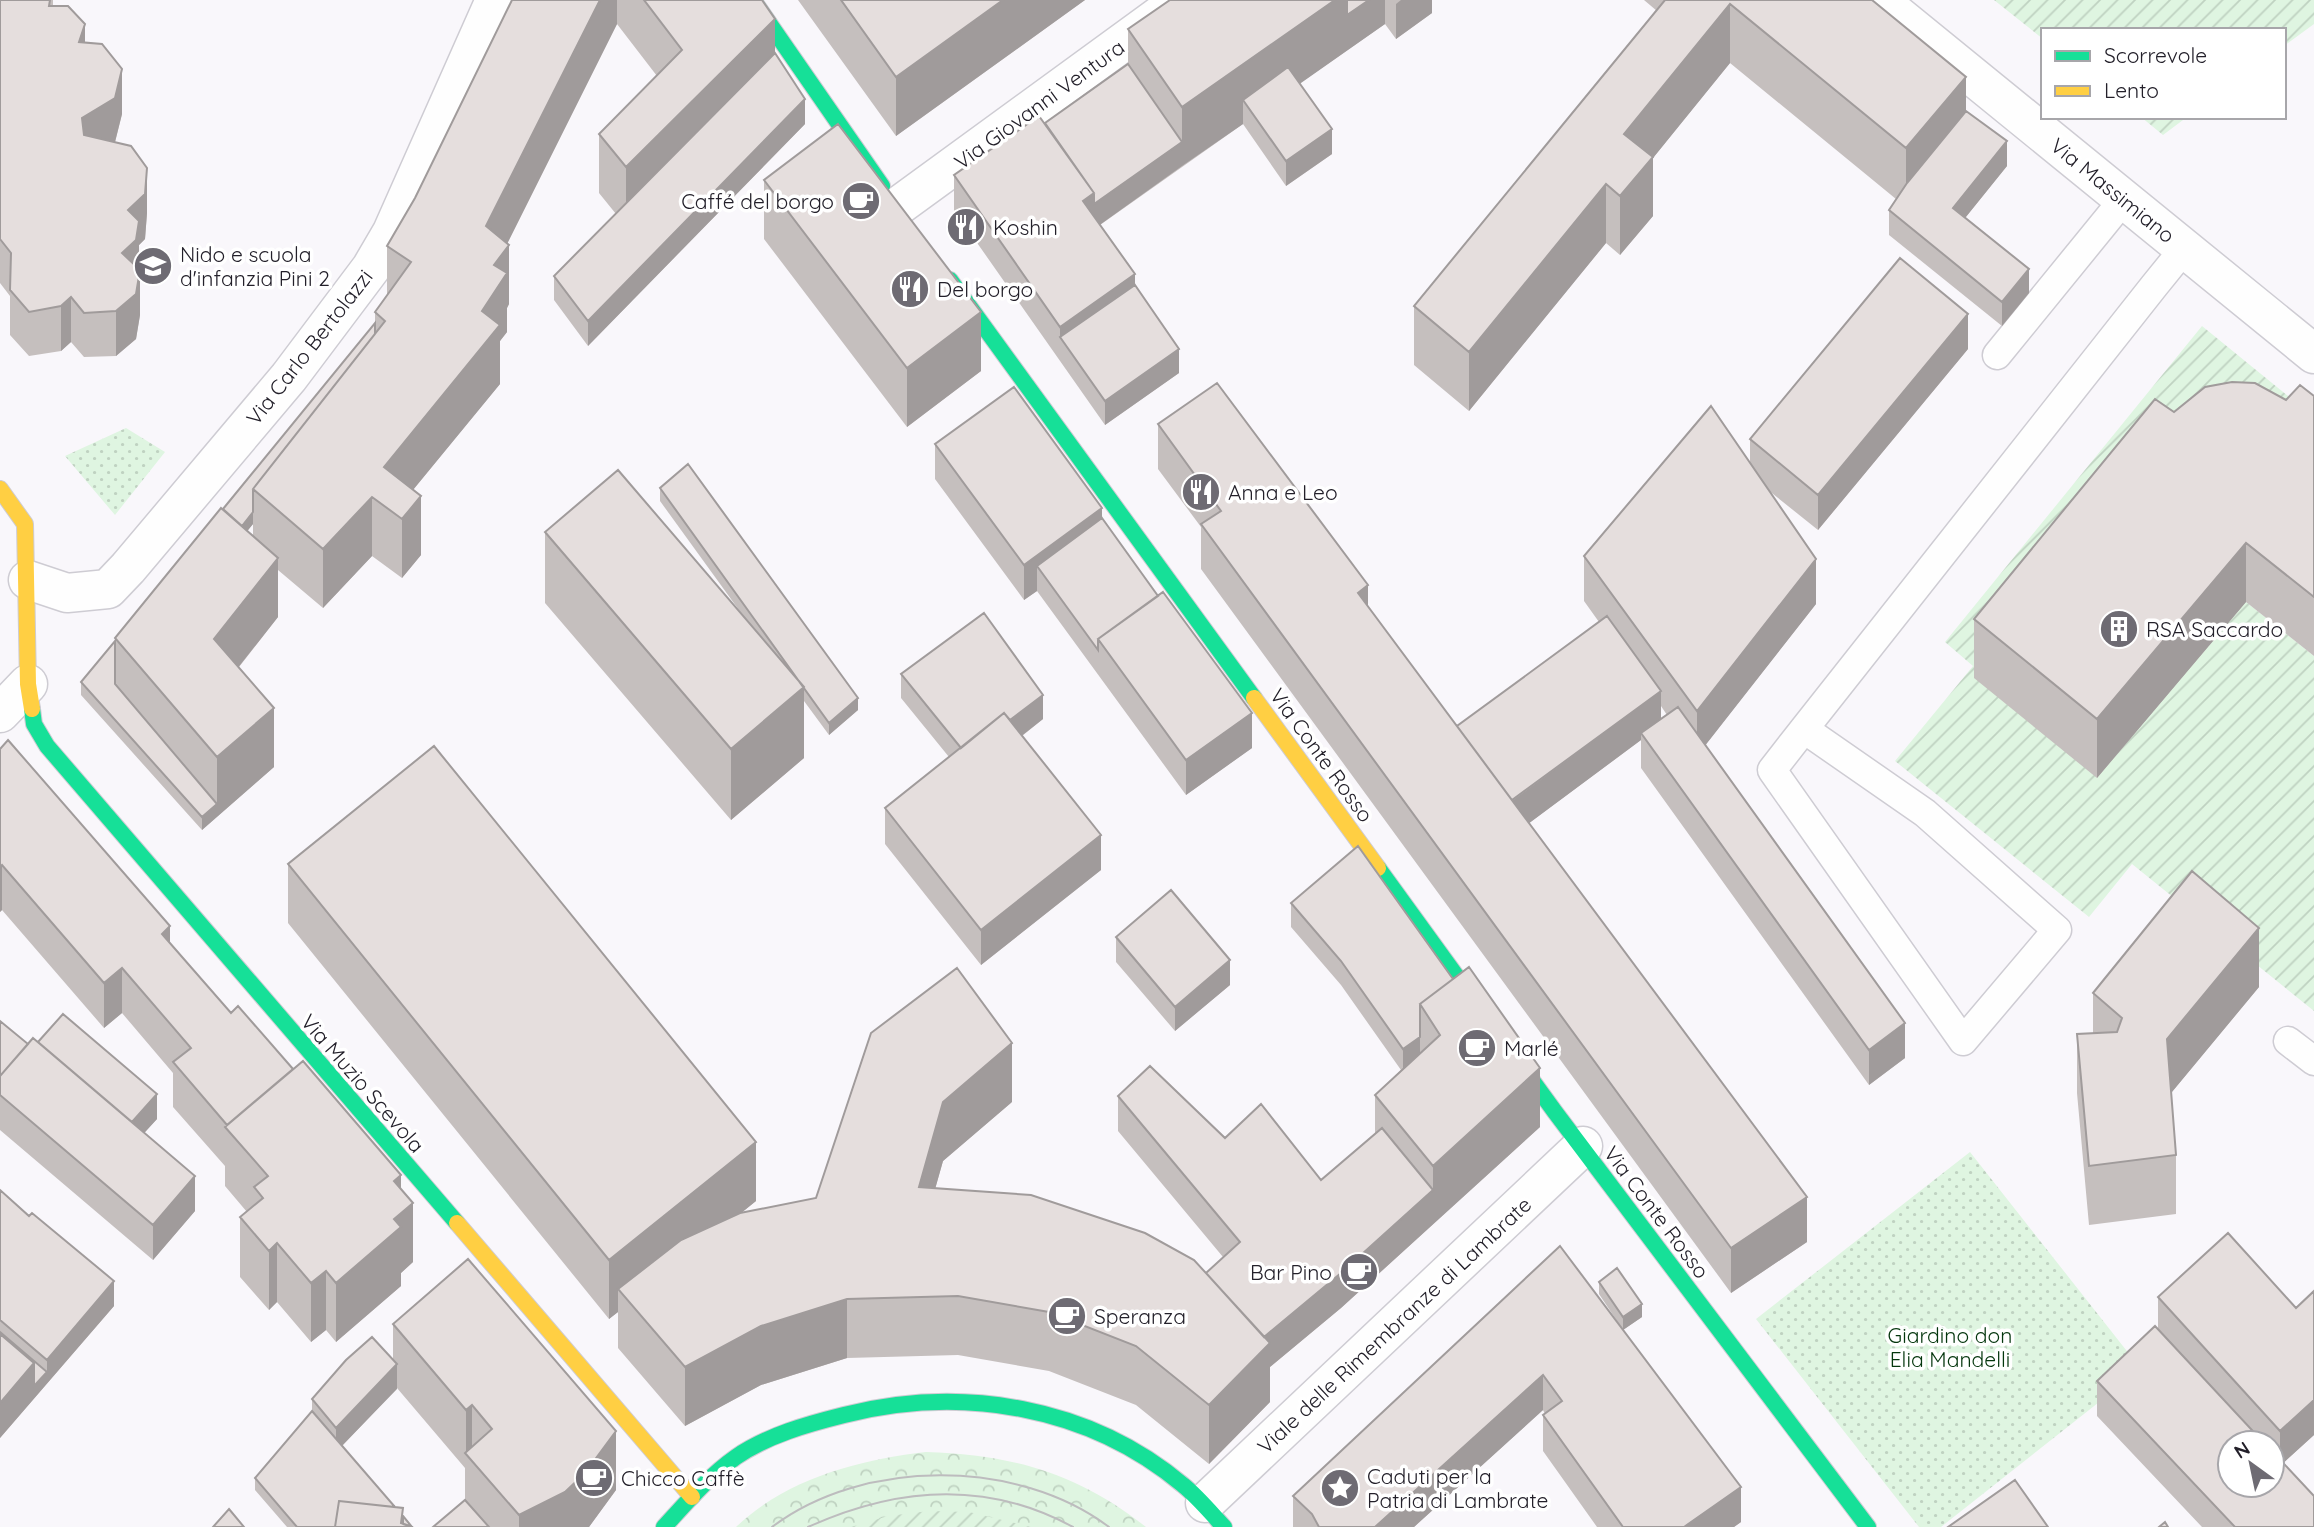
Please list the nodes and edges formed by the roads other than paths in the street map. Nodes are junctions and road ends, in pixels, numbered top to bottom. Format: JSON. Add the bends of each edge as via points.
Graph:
{"nodes":[{"id":1,"x":495,"y":0,"type":"edge"},
{"id":2,"x":753,"y":0,"type":"edge"},
{"id":3,"x":1181,"y":0,"type":"edge"},
{"id":4,"x":1879,"y":0,"type":"edge"},
{"id":5,"x":2124,"y":199,"type":"junction"},
{"id":6,"x":901,"y":212,"type":"joint"},
{"id":7,"x":2184,"y":248,"type":"junction"},
{"id":8,"x":943,"y":271,"type":"edge"},
{"id":9,"x":2314,"y":354,"type":"edge"},
{"id":10,"x":1997,"y":355,"type":"dead end"},
{"id":11,"x":0,"y":489,"type":"edge"},
{"id":12,"x":28,"y":580,"type":"junction"},
{"id":13,"x":28,"y":684,"type":"junction"},
{"id":14,"x":0,"y":713,"type":"edge"},
{"id":15,"x":1804,"y":729,"type":"junction"},
{"id":16,"x":2288,"y":1041,"type":"dead end"},
{"id":17,"x":2314,"y":1061,"type":"edge"},
{"id":18,"x":1583,"y":1146,"type":"junction"},
{"id":19,"x":692,"y":1497,"type":"junction"},
{"id":20,"x":1215,"y":1515,"type":"edge"},
{"id":21,"x":664,"y":1527,"type":"edge"},
{"id":22,"x":1868,"y":1527,"type":"edge"}],
"edges":[{"from":1,"to":12,"type":"street","name":"Via Carlo Bertolazzi","via":[[392,232],[345,305],[289,377],[108,589],[67,593]]},
{"from":2,"to":6,"type":"street"},
{"from":3,"to":6,"type":"street","name":"Via Giovanni Ventura"},
{"from":4,"to":5,"type":"street","name":"Via Massimiano"},
{"from":5,"to":7,"type":"street","name":"Via Massimiano"},
{"from":5,"to":10,"type":"lane"},
{"from":7,"to":9,"type":"street","name":"Via Massimiano"},
{"from":7,"to":15,"type":"lane"},
{"from":8,"to":18,"type":"street","name":"Via Conte Rosso"},
{"from":11,"to":12,"type":"street","name":"Via Muzio Scevola","via":[[25,524]]},
{"from":12,"to":13,"type":"street","name":"Via Muzio Scevola"},
{"from":13,"to":14,"type":"street"},
{"from":13,"to":19,"type":"street","name":"Via Muzio Scevola","via":[[34,724],[47,746]]},
{"from":15,"to":15,"type":"lane","via":[[1772,770],[1963,1041],[2057,930],[1925,813]]},
{"from":16,"to":17,"type":"lane"},
{"from":18,"to":20,"type":"street","name":"Viale delle Rimembranze di Lambrate"},
{"from":18,"to":22,"type":"street","name":"Via Conte Rosso"},
{"from":19,"to":20,"type":"street","name":"Viale delle Rimembranze di Lambrate","via":[[737,1457],[797,1429],[860,1408],[925,1398],[992,1401],[1056,1415],[1117,1440],[1173,1476]]},
{"from":19,"to":21,"type":"street","name":"Viale delle Rimembranze di Lambrate"}]}
